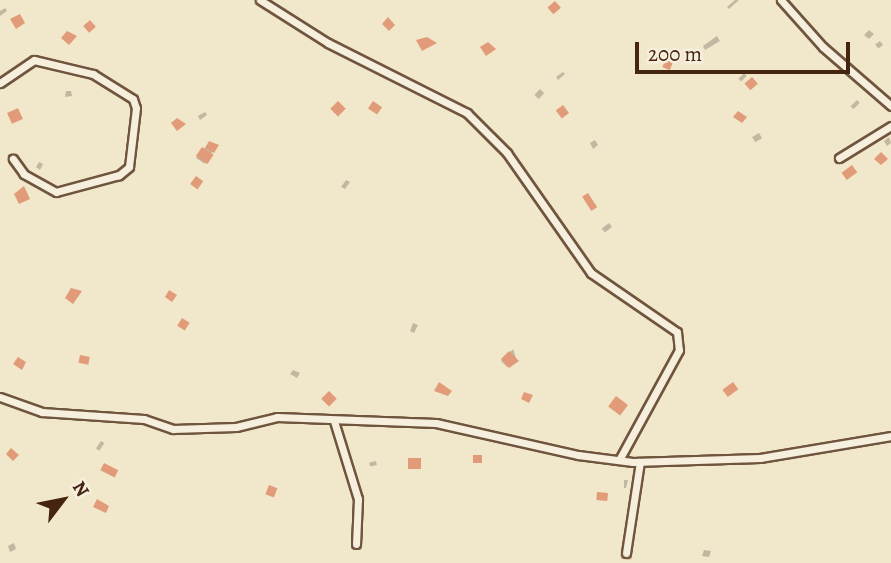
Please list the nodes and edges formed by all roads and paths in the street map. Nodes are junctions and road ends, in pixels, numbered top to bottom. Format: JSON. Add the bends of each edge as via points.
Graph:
{"nodes":[{"id":1,"x":260,"y":0,"type":"edge"},
{"id":2,"x":781,"y":0,"type":"edge"},
{"id":3,"x":0,"y":83,"type":"edge"},
{"id":4,"x":891,"y":106,"type":"edge"},
{"id":5,"x":891,"y":126,"type":"edge"},
{"id":6,"x":839,"y":158,"type":"dead end"},
{"id":7,"x":13,"y":159,"type":"dead end"},
{"id":8,"x":0,"y":397,"type":"edge"},
{"id":9,"x":334,"y":421,"type":"junction"},
{"id":10,"x":891,"y":436,"type":"edge"},
{"id":11,"x":619,"y":460,"type":"junction"},
{"id":12,"x":640,"y":462,"type":"junction"},
{"id":13,"x":356,"y":544,"type":"dead end"},
{"id":14,"x":626,"y":554,"type":"dead end"}],
"edges":[{"from":1,"to":11,"type":"street","via":[[337,48],[467,113],[507,153],[590,273],[677,332],[679,350]]},
{"from":2,"to":4,"type":"street","via":[[823,47]]},
{"from":3,"to":7,"type":"street","via":[[34,60],[93,74],[133,99],[136,108],[129,167],[119,175],[56,192],[24,174]]},
{"from":5,"to":6,"type":"street"},
{"from":8,"to":9,"type":"street","via":[[41,412],[144,419],[173,429],[236,427],[277,417]]},
{"from":9,"to":11,"type":"street","via":[[436,423]]},
{"from":9,"to":13,"type":"street","via":[[358,499]]},
{"from":10,"to":12,"type":"street","via":[[760,457]]},
{"from":11,"to":12,"type":"street"},
{"from":12,"to":14,"type":"street"}]}
